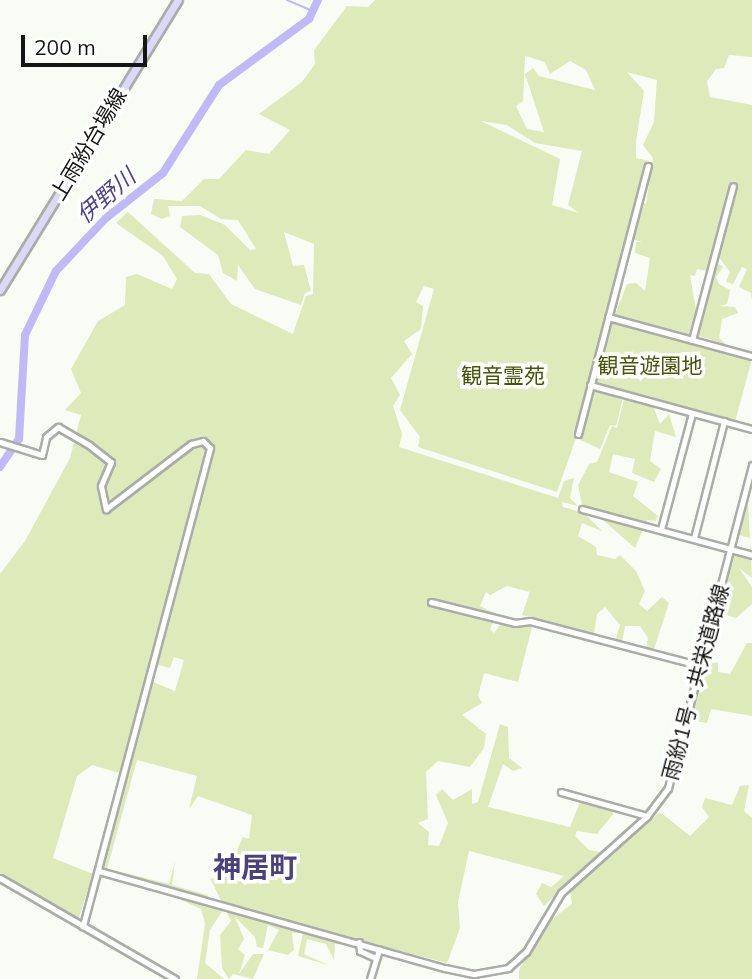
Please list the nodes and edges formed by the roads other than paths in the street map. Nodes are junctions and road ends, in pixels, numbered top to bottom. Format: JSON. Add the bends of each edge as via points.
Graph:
{"nodes":[{"id":1,"x":178,"y":0,"type":"edge"},
{"id":2,"x":648,"y":166,"type":"dead end"},
{"id":3,"x":733,"y":186,"type":"dead end"},
{"id":4,"x":0,"y":290,"type":"edge"},
{"id":5,"x":608,"y":317,"type":"junction"},
{"id":6,"x":692,"y":340,"type":"junction"},
{"id":7,"x":752,"y":356,"type":"edge"},
{"id":8,"x":590,"y":386,"type":"junction"},
{"id":9,"x":692,"y":413,"type":"junction"},
{"id":10,"x":724,"y":421,"type":"junction"},
{"id":11,"x":752,"y":429,"type":"edge"},
{"id":12,"x":578,"y":434,"type":"dead end"},
{"id":13,"x":0,"y":442,"type":"edge"},
{"id":14,"x":752,"y":465,"type":"edge"},
{"id":15,"x":749,"y":489,"type":"edge"},
{"id":16,"x":582,"y":509,"type":"dead end"},
{"id":17,"x":661,"y":529,"type":"junction"},
{"id":18,"x":694,"y":538,"type":"junction"},
{"id":19,"x":731,"y":549,"type":"junction"},
{"id":20,"x":752,"y":555,"type":"edge"},
{"id":21,"x":430,"y":602,"type":"dead end"},
{"id":22,"x":701,"y":666,"type":"junction"},
{"id":23,"x":561,"y":792,"type":"dead end"},
{"id":24,"x":647,"y":816,"type":"junction"},
{"id":25,"x":99,"y":872,"type":"junction"},
{"id":26,"x":0,"y":878,"type":"edge"},
{"id":27,"x":83,"y":926,"type":"junction"},
{"id":28,"x":359,"y":943,"type":"junction"},
{"id":29,"x":379,"y":949,"type":"junction"},
{"id":30,"x":376,"y":958,"type":"junction"},
{"id":31,"x":175,"y":979,"type":"edge"},
{"id":32,"x":370,"y":979,"type":"edge"}],
"edges":[{"from":1,"to":4,"type":"main road","name":"上雨紛台場線"},
{"from":2,"to":5,"type":"street"},
{"from":3,"to":6,"type":"street"},
{"from":5,"to":6,"type":"street"},
{"from":5,"to":8,"type":"street"},
{"from":6,"to":7,"type":"street"},
{"from":8,"to":9,"type":"street"},
{"from":8,"to":12,"type":"street"},
{"from":9,"to":10,"type":"street"},
{"from":9,"to":17,"type":"street"},
{"from":10,"to":11,"type":"street"},
{"from":10,"to":18,"type":"street"},
{"from":13,"to":25,"type":"street","via":[[42,455],[46,437],[58,427],[89,445],[111,462],[101,486],[106,509],[191,444],[203,441],[209,448]]},
{"from":14,"to":15,"type":"street","name":"雨紛1号・共栄道路線"},
{"from":15,"to":19,"type":"street","name":"雨紛1号・共栄道路線"},
{"from":16,"to":17,"type":"street"},
{"from":17,"to":18,"type":"street"},
{"from":18,"to":19,"type":"street"},
{"from":19,"to":20,"type":"street"},
{"from":19,"to":22,"type":"street","name":"雨紛1号・共栄道路線"},
{"from":21,"to":22,"type":"street","via":[[515,623],[530,621]]},
{"from":22,"to":24,"type":"street","name":"雨紛1号・共栄道路線","via":[[671,781]]},
{"from":23,"to":24,"type":"street"},
{"from":24,"to":29,"type":"street","name":"雨紛1号・共栄道路線","via":[[561,893],[526,952],[508,968],[474,974]]},
{"from":25,"to":27,"type":"street"},
{"from":25,"to":28,"type":"street","name":"雨紛1号・共栄道路線"},
{"from":26,"to":27,"type":"street"},
{"from":27,"to":31,"type":"street"},
{"from":28,"to":29,"type":"street","name":"雨紛1号・共栄道路線"},
{"from":28,"to":30,"type":"street","via":[[360,951]]},
{"from":29,"to":30,"type":"street"},
{"from":30,"to":32,"type":"street"}]}
